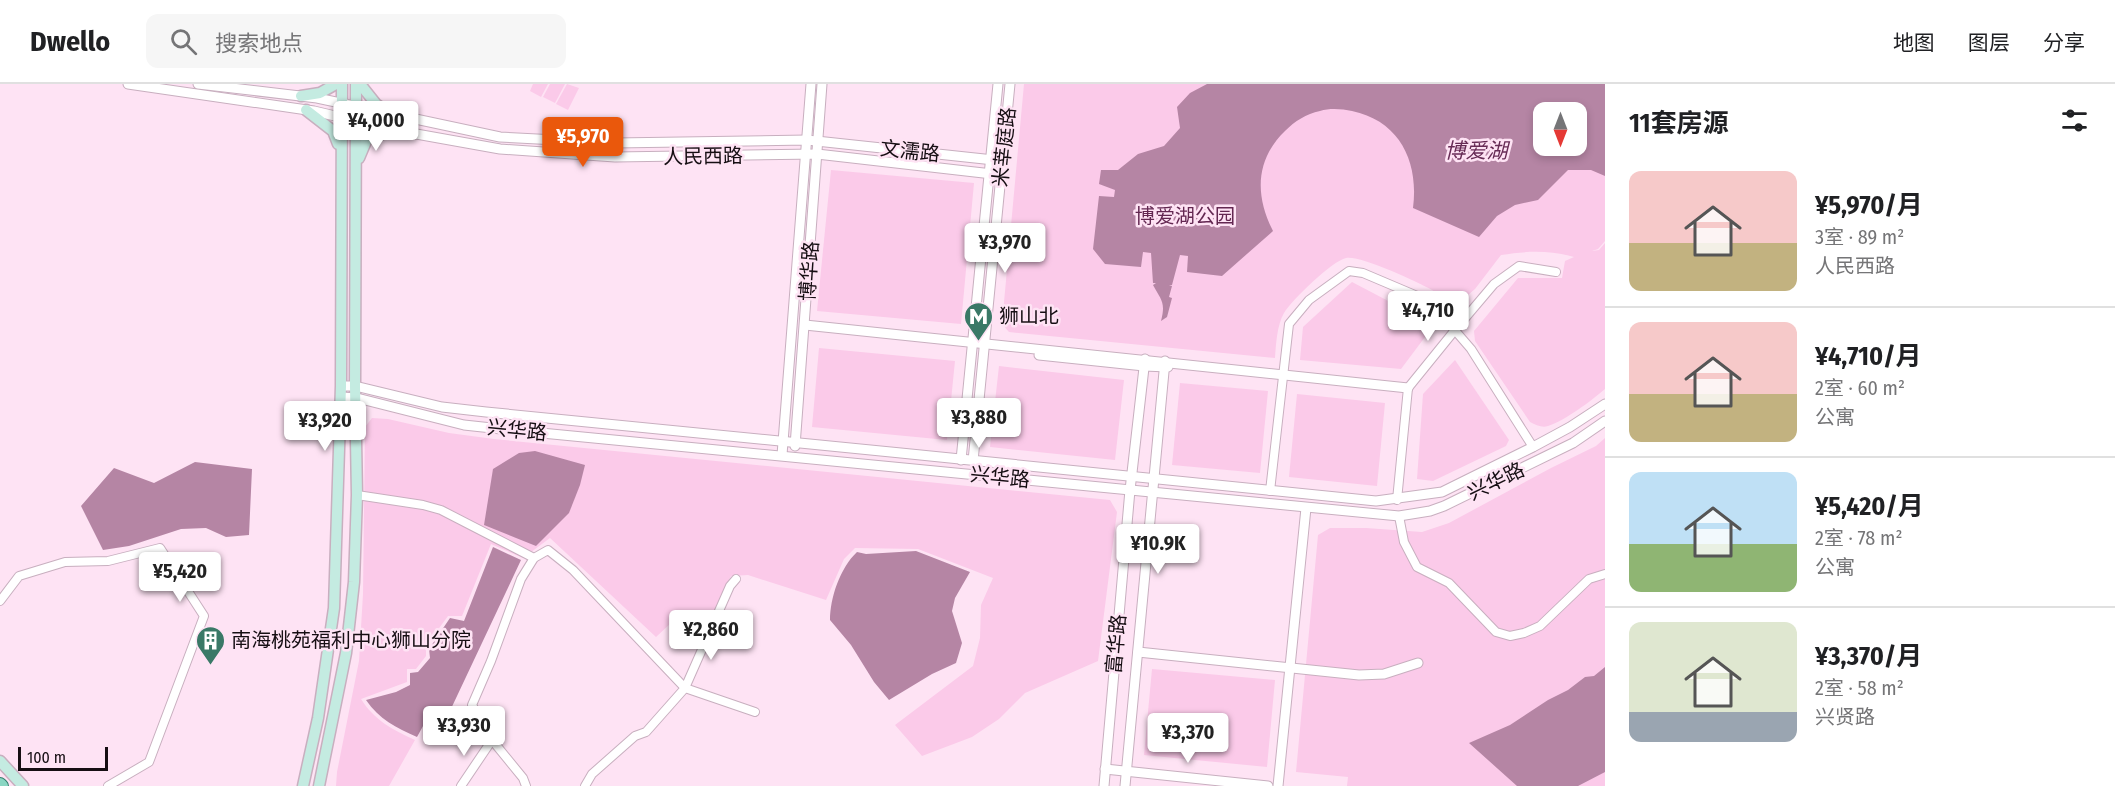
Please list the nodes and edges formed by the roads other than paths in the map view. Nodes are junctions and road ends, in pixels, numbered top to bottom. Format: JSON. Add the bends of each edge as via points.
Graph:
{"nodes":[{"id":1,"x":128,"y":84,"type":"edge"},
{"id":2,"x":198,"y":84,"type":"edge"},
{"id":3,"x":336,"y":84,"type":"edge"},
{"id":4,"x":342,"y":84,"type":"edge"},
{"id":5,"x":358,"y":84,"type":"edge"},
{"id":6,"x":812,"y":84,"type":"edge"},
{"id":7,"x":822,"y":84,"type":"edge"},
{"id":8,"x":998,"y":84,"type":"edge"},
{"id":9,"x":1010,"y":84,"type":"edge"},
{"id":10,"x":301,"y":96,"type":"junction"},
{"id":11,"x":341,"y":104,"type":"junction"},
{"id":12,"x":356,"y":107,"type":"junction"},
{"id":13,"x":306,"y":110,"type":"junction"},
{"id":14,"x":393,"y":116,"type":"junction"},
{"id":15,"x":340,"y":117,"type":"junction"},
{"id":16,"x":355,"y":120,"type":"junction"},
{"id":17,"x":393,"y":130,"type":"junction"},
{"id":18,"x":807,"y":140,"type":"junction"},
{"id":19,"x":818,"y":141,"type":"junction"},
{"id":20,"x":340,"y":151,"type":"junction"},
{"id":21,"x":806,"y":154,"type":"junction"},
{"id":22,"x":817,"y":154,"type":"junction"},
{"id":23,"x":991,"y":160,"type":"junction"},
{"id":24,"x":1003,"y":161,"type":"junction"},
{"id":25,"x":355,"y":172,"type":"junction"},
{"id":26,"x":989,"y":174,"type":"junction"},
{"id":27,"x":1001,"y":175,"type":"junction"},
{"id":28,"x":1556,"y":272,"type":"dead end"},
{"id":29,"x":804,"y":328,"type":"junction"},
{"id":30,"x":1455,"y":330,"type":"junction"},
{"id":31,"x":972,"y":346,"type":"junction"},
{"id":32,"x":984,"y":347,"type":"junction"},
{"id":33,"x":1145,"y":363,"type":"junction"},
{"id":34,"x":1164,"y":365,"type":"junction"},
{"id":35,"x":1284,"y":375,"type":"junction"},
{"id":36,"x":355,"y":386,"type":"junction"},
{"id":37,"x":1408,"y":388,"type":"junction"},
{"id":38,"x":341,"y":392,"type":"junction"},
{"id":39,"x":357,"y":398,"type":"junction"},
{"id":40,"x":1605,"y":404,"type":"edge"},
{"id":41,"x":1605,"y":422,"type":"edge"},
{"id":42,"x":783,"y":440,"type":"junction"},
{"id":43,"x":795,"y":442,"type":"junction"},
{"id":44,"x":1533,"y":447,"type":"junction"},
{"id":45,"x":782,"y":455,"type":"junction"},
{"id":46,"x":794,"y":457,"type":"junction"},
{"id":47,"x":961,"y":460,"type":"junction"},
{"id":48,"x":973,"y":461,"type":"junction"},
{"id":49,"x":1131,"y":477,"type":"junction"},
{"id":50,"x":1152,"y":479,"type":"junction"},
{"id":51,"x":1130,"y":490,"type":"junction"},
{"id":52,"x":1270,"y":491,"type":"junction"},
{"id":53,"x":1152,"y":492,"type":"junction"},
{"id":54,"x":357,"y":495,"type":"junction"},
{"id":55,"x":1397,"y":500,"type":"junction"},
{"id":56,"x":1306,"y":508,"type":"junction"},
{"id":57,"x":1399,"y":516,"type":"junction"},
{"id":58,"x":534,"y":558,"type":"junction"},
{"id":59,"x":1605,"y":574,"type":"edge"},
{"id":60,"x":736,"y":579,"type":"dead end"},
{"id":61,"x":0,"y":601,"type":"edge"},
{"id":62,"x":1138,"y":652,"type":"junction"},
{"id":63,"x":1418,"y":663,"type":"dead end"},
{"id":64,"x":1290,"y":668,"type":"junction"},
{"id":65,"x":685,"y":688,"type":"junction"},
{"id":66,"x":755,"y":712,"type":"dead end"},
{"id":67,"x":492,"y":740,"type":"junction"},
{"id":68,"x":0,"y":761,"type":"edge"},
{"id":69,"x":1105,"y":770,"type":"junction"},
{"id":70,"x":1127,"y":772,"type":"junction"},
{"id":71,"x":23,"y":786,"type":"edge"},
{"id":72,"x":108,"y":786,"type":"edge"},
{"id":73,"x":303,"y":786,"type":"edge"},
{"id":74,"x":319,"y":786,"type":"edge"},
{"id":75,"x":460,"y":786,"type":"edge"},
{"id":76,"x":526,"y":786,"type":"edge"},
{"id":77,"x":585,"y":786,"type":"edge"},
{"id":78,"x":1104,"y":786,"type":"edge"},
{"id":79,"x":1125,"y":786,"type":"edge"},
{"id":80,"x":1268,"y":786,"type":"edge"},
{"id":81,"x":1278,"y":786,"type":"edge"}],
"edges":[{"from":1,"to":13,"type":"street","name":"人民西路"},
{"from":2,"to":10,"type":"street","name":"文濡路"},
{"from":3,"to":10,"type":"main road","via":[[320,93]]},
{"from":4,"to":11,"type":"main road"},
{"from":5,"to":12,"type":"main road"},
{"from":5,"to":14,"type":"main road"},
{"from":6,"to":18,"type":"street","name":"博华路"},
{"from":7,"to":19,"type":"street","name":"博华路"},
{"from":8,"to":23,"type":"street","name":"米莘庭路"},
{"from":9,"to":24,"type":"street","name":"米莘庭路"},
{"from":10,"to":11,"type":"street","name":"文濡路"},
{"from":11,"to":12,"type":"street","name":"文濡路"},
{"from":11,"to":15,"type":"main road"},
{"from":12,"to":14,"type":"street","name":"文濡路"},
{"from":12,"to":16,"type":"main road"},
{"from":13,"to":15,"type":"street","name":"人民西路"},
{"from":13,"to":20,"type":"main road","via":[[333,131]]},
{"from":14,"to":18,"type":"street","name":"文濡路","via":[[529,140]]},
{"from":15,"to":16,"type":"street","name":"人民西路"},
{"from":15,"to":20,"type":"main road"},
{"from":16,"to":17,"type":"street","name":"人民西路"},
{"from":16,"to":25,"type":"main road"},
{"from":17,"to":21,"type":"street","name":"人民西路","via":[[500,149],[605,156]]},
{"from":17,"to":25,"type":"main road","via":[[367,139]]},
{"from":18,"to":19,"type":"street","name":"文濡路"},
{"from":18,"to":21,"type":"street","name":"博华路"},
{"from":19,"to":22,"type":"street","name":"博华路"},
{"from":19,"to":23,"type":"street","name":"文濡路"},
{"from":20,"to":38,"type":"main road"},
{"from":21,"to":22,"type":"street","name":"人民西路"},
{"from":21,"to":42,"type":"street","name":"博华路"},
{"from":22,"to":26,"type":"street","name":"文濡路"},
{"from":22,"to":29,"type":"street","name":"博华路"},
{"from":23,"to":24,"type":"street","name":"文濡路"},
{"from":23,"to":26,"type":"street","name":"米莘庭路"},
{"from":24,"to":27,"type":"street","name":"米莘庭路"},
{"from":25,"to":36,"type":"main road"},
{"from":26,"to":27,"type":"street","name":"文濡路"},
{"from":26,"to":31,"type":"street","name":"米莘庭路"},
{"from":27,"to":32,"type":"street","name":"米莘庭路"},
{"from":28,"to":30,"type":"street","via":[[1519,266],[1494,284]]},
{"from":29,"to":31,"type":"street"},
{"from":29,"to":43,"type":"street","name":"博华路"},
{"from":30,"to":35,"type":"street","via":[[1422,298],[1349,271],[1309,300],[1289,324]]},
{"from":30,"to":37,"type":"street"},
{"from":30,"to":44,"type":"street"},
{"from":31,"to":32,"type":"street"},
{"from":31,"to":47,"type":"street","name":"米莘庭路"},
{"from":32,"to":33,"type":"street"},
{"from":32,"to":48,"type":"street","name":"米莘庭路"},
{"from":33,"to":34,"type":"street"},
{"from":33,"to":49,"type":"street","name":"富华路"},
{"from":34,"to":35,"type":"street"},
{"from":34,"to":50,"type":"street","name":"富华路"},
{"from":35,"to":37,"type":"street"},
{"from":35,"to":52,"type":"street"},
{"from":36,"to":38,"type":"street","name":"兴华路"},
{"from":36,"to":39,"type":"main road"},
{"from":36,"to":42,"type":"street","name":"兴华路","via":[[442,407]]},
{"from":37,"to":55,"type":"street"},
{"from":38,"to":39,"type":"street","name":"兴华路"},
{"from":38,"to":73,"type":"main road","via":[[334,608],[318,718]]},
{"from":39,"to":45,"type":"street","name":"兴华路","via":[[464,425]]},
{"from":39,"to":54,"type":"main road"},
{"from":40,"to":44,"type":"street","name":"兴华路"},
{"from":41,"to":57,"type":"street","name":"兴华路","via":[[1573,443],[1444,506]]},
{"from":42,"to":43,"type":"street","name":"兴华路"},
{"from":42,"to":45,"type":"street","name":"博华路"},
{"from":43,"to":46,"type":"street","name":"博华路"},
{"from":43,"to":47,"type":"street","name":"兴华路"},
{"from":44,"to":55,"type":"street","name":"兴华路","via":[[1442,492]]},
{"from":45,"to":46,"type":"street","name":"兴华路"},
{"from":46,"to":51,"type":"street","name":"兴华路"},
{"from":47,"to":48,"type":"street","name":"兴华路"},
{"from":48,"to":49,"type":"street","name":"兴华路"},
{"from":49,"to":50,"type":"street","name":"兴华路"},
{"from":49,"to":51,"type":"street","name":"富华路"},
{"from":50,"to":52,"type":"street","name":"兴华路"},
{"from":50,"to":53,"type":"street","name":"富华路"},
{"from":51,"to":53,"type":"street","name":"兴华路"},
{"from":51,"to":69,"type":"street","name":"富华路"},
{"from":52,"to":55,"type":"street","name":"兴华路"},
{"from":53,"to":56,"type":"street","name":"兴华路"},
{"from":53,"to":62,"type":"street","name":"富华路"},
{"from":54,"to":58,"type":"street","via":[[441,510]]},
{"from":54,"to":74,"type":"main road","via":[[354,582],[346,653]]},
{"from":56,"to":57,"type":"street","name":"兴华路"},
{"from":56,"to":64,"type":"street"},
{"from":57,"to":59,"type":"street","via":[[1404,542],[1417,567],[1449,583],[1496,632],[1510,636],[1540,626],[1589,579]]},
{"from":58,"to":65,"type":"street","via":[[548,550],[573,570]]},
{"from":58,"to":67,"type":"street","via":[[521,579],[472,705]]},
{"from":60,"to":65,"type":"street"},
{"from":61,"to":72,"type":"street","via":[[19,576],[65,562],[108,561],[160,548],[204,616],[149,762]]},
{"from":62,"to":64,"type":"street"},
{"from":62,"to":70,"type":"street","name":"富华路"},
{"from":63,"to":64,"type":"street","via":[[1367,675]]},
{"from":64,"to":81,"type":"street"},
{"from":65,"to":66,"type":"street"},
{"from":65,"to":77,"type":"street","via":[[646,732],[634,736],[592,774]]},
{"from":67,"to":75,"type":"street"},
{"from":67,"to":76,"type":"street"},
{"from":68,"to":71,"type":"main road"},
{"from":69,"to":70,"type":"street"},
{"from":69,"to":78,"type":"street","name":"富华路"},
{"from":70,"to":79,"type":"street","name":"富华路"},
{"from":70,"to":80,"type":"street"}]}
